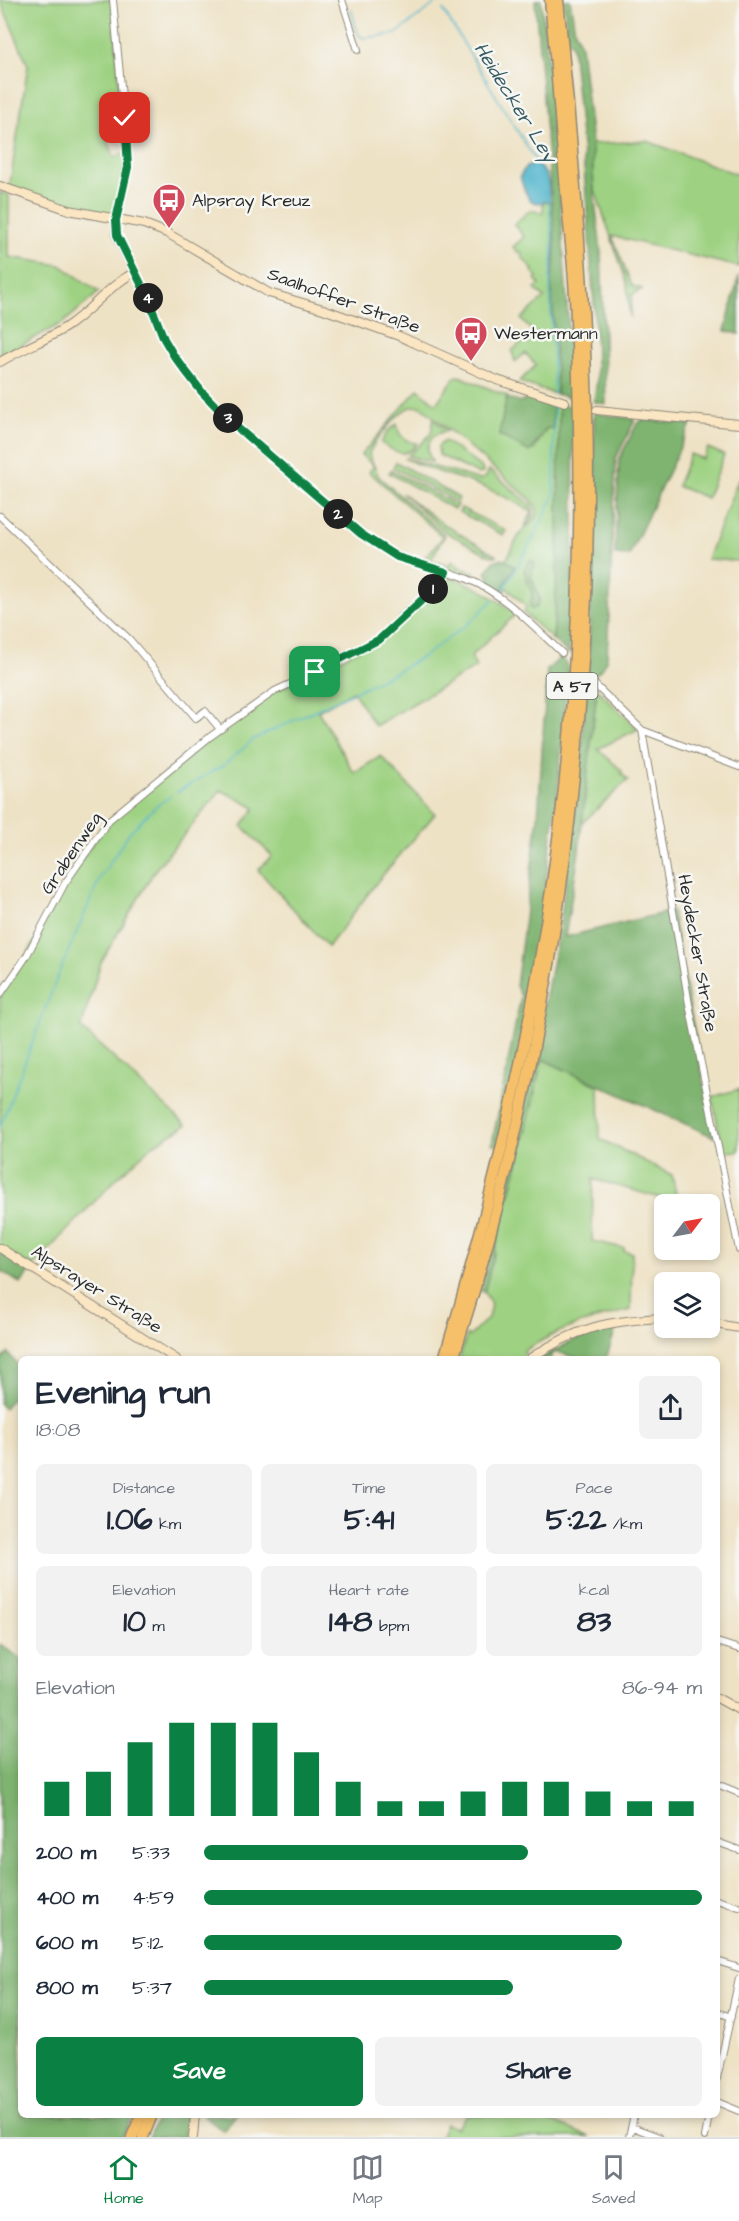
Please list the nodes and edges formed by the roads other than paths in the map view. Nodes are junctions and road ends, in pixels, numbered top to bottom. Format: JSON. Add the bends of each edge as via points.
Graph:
{"nodes":[{"id":1,"x":113,"y":0,"type":"edge"},
{"id":2,"x":342,"y":0,"type":"edge"},
{"id":3,"x":550,"y":0,"type":"edge"},
{"id":4,"x":558,"y":0,"type":"edge"},
{"id":5,"x":358,"y":50,"type":"dead end"},
{"id":6,"x":0,"y":186,"type":"edge"},
{"id":7,"x":116,"y":220,"type":"junction"},
{"id":8,"x":135,"y":272,"type":"junction"},
{"id":9,"x":0,"y":362,"type":"edge"},
{"id":10,"x":565,"y":402,"type":"dead end"},
{"id":11,"x":597,"y":410,"type":"dead end"},
{"id":12,"x":739,"y":424,"type":"edge"},
{"id":13,"x":0,"y":516,"type":"edge"},
{"id":14,"x":446,"y":572,"type":"junction"},
{"id":15,"x":561,"y":653,"type":"dead end"},
{"id":16,"x":592,"y":682,"type":"dead end"},
{"id":17,"x":220,"y":729,"type":"junction"},
{"id":18,"x":642,"y":730,"type":"junction"},
{"id":19,"x":739,"y":767,"type":"edge"},
{"id":20,"x":0,"y":994,"type":"edge"},
{"id":21,"x":0,"y":1248,"type":"edge"},
{"id":22,"x":739,"y":1250,"type":"edge"},
{"id":23,"x":654,"y":1319,"type":"edge"},
{"id":24,"x":720,"y":1325,"type":"edge"},
{"id":25,"x":739,"y":1328,"type":"edge"},
{"id":26,"x":171,"y":1356,"type":"edge"},
{"id":27,"x":445,"y":1356,"type":"edge"},
{"id":28,"x":454,"y":1356,"type":"edge"},
{"id":29,"x":534,"y":1356,"type":"edge"},
{"id":30,"x":720,"y":1643,"type":"edge"},
{"id":31,"x":739,"y":1649,"type":"edge"},
{"id":32,"x":720,"y":1700,"type":"edge"},
{"id":33,"x":739,"y":1710,"type":"edge"},
{"id":34,"x":720,"y":1785,"type":"edge"},
{"id":35,"x":739,"y":1793,"type":"edge"},
{"id":36,"x":720,"y":1843,"type":"edge"},
{"id":37,"x":739,"y":1850,"type":"edge"},
{"id":38,"x":720,"y":1901,"type":"edge"},
{"id":39,"x":739,"y":1907,"type":"edge"},
{"id":40,"x":720,"y":1962,"type":"edge"},
{"id":41,"x":739,"y":1968,"type":"edge"},
{"id":42,"x":739,"y":1979,"type":"edge"},
{"id":43,"x":738,"y":1989,"type":"edge"},
{"id":44,"x":720,"y":2013,"type":"edge"},
{"id":45,"x":731,"y":2017,"type":"junction"},
{"id":46,"x":720,"y":2065,"type":"edge"},
{"id":47,"x":720,"y":2103,"type":"edge"},
{"id":48,"x":739,"y":2111,"type":"edge"},
{"id":49,"x":140,"y":2118,"type":"edge"},
{"id":50,"x":151,"y":2118,"type":"edge"},
{"id":51,"x":195,"y":2118,"type":"edge"},
{"id":52,"x":634,"y":2118,"type":"edge"},
{"id":53,"x":708,"y":2118,"type":"edge"},
{"id":54,"x":632,"y":2127,"type":"junction"},
{"id":55,"x":132,"y":2137,"type":"edge"},
{"id":56,"x":143,"y":2137,"type":"edge"},
{"id":57,"x":193,"y":2137,"type":"edge"},
{"id":58,"x":630,"y":2137,"type":"edge"},
{"id":59,"x":659,"y":2137,"type":"edge"},
{"id":60,"x":705,"y":2137,"type":"edge"}],
"edges":[{"from":1,"to":7,"type":"street","via":[[128,161]]},
{"from":2,"to":5,"type":"street"},
{"from":3,"to":27,"type":"highway","number":"A 57","via":[[575,306],[580,459],[577,617],[565,774],[530,1015],[502,1151]]},
{"from":4,"to":28,"type":"highway","number":"A 57","via":[[583,297],[589,459],[581,682],[562,877],[539,1017],[506,1172]]},
{"from":6,"to":7,"type":"street","name":"Saalhoffer Straße","via":[[69,210]]},
{"from":7,"to":8,"type":"street","via":[[117,235]]},
{"from":7,"to":10,"type":"street","name":"Saalhoffer Straße","via":[[144,224],[167,233],[269,293],[399,336],[497,380]]},
{"from":8,"to":9,"type":"street","via":[[115,284],[65,328]]},
{"from":8,"to":14,"type":"street","via":[[174,356],[226,417],[373,543],[397,557]]},
{"from":11,"to":12,"type":"street"},
{"from":13,"to":17,"type":"street","via":[[130,640],[196,718],[205,711]]},
{"from":14,"to":15,"type":"street","via":[[495,594]]},
{"from":14,"to":17,"type":"street","name":"Grabenweg","via":[[380,639],[274,691]]},
{"from":16,"to":18,"type":"street"},
{"from":17,"to":20,"type":"street","name":"Grabenweg","via":[[109,820],[65,883],[26,957]]},
{"from":18,"to":19,"type":"street"},
{"from":18,"to":22,"type":"street","name":"Heydecker Straße","via":[[689,1004]]},
{"from":21,"to":26,"type":"street","name":"Alpsrayer Straße"},
{"from":23,"to":29,"type":"street","via":[[604,1323],[556,1341]]},
{"from":24,"to":25,"type":"street"},
{"from":30,"to":31,"type":"street"},
{"from":32,"to":33,"type":"street"},
{"from":34,"to":35,"type":"street"},
{"from":36,"to":37,"type":"street"},
{"from":38,"to":39,"type":"street"},
{"from":40,"to":41,"type":"street"},
{"from":42,"to":43,"type":"street"},
{"from":43,"to":45,"type":"street"},
{"from":44,"to":45,"type":"street"},
{"from":45,"to":46,"type":"street"},
{"from":47,"to":48,"type":"street"},
{"from":49,"to":55,"type":"highway"},
{"from":50,"to":56,"type":"highway"},
{"from":51,"to":57,"type":"street"},
{"from":52,"to":54,"type":"street"},
{"from":53,"to":60,"type":"street"},
{"from":54,"to":58,"type":"street"},
{"from":54,"to":59,"type":"street"}]}
